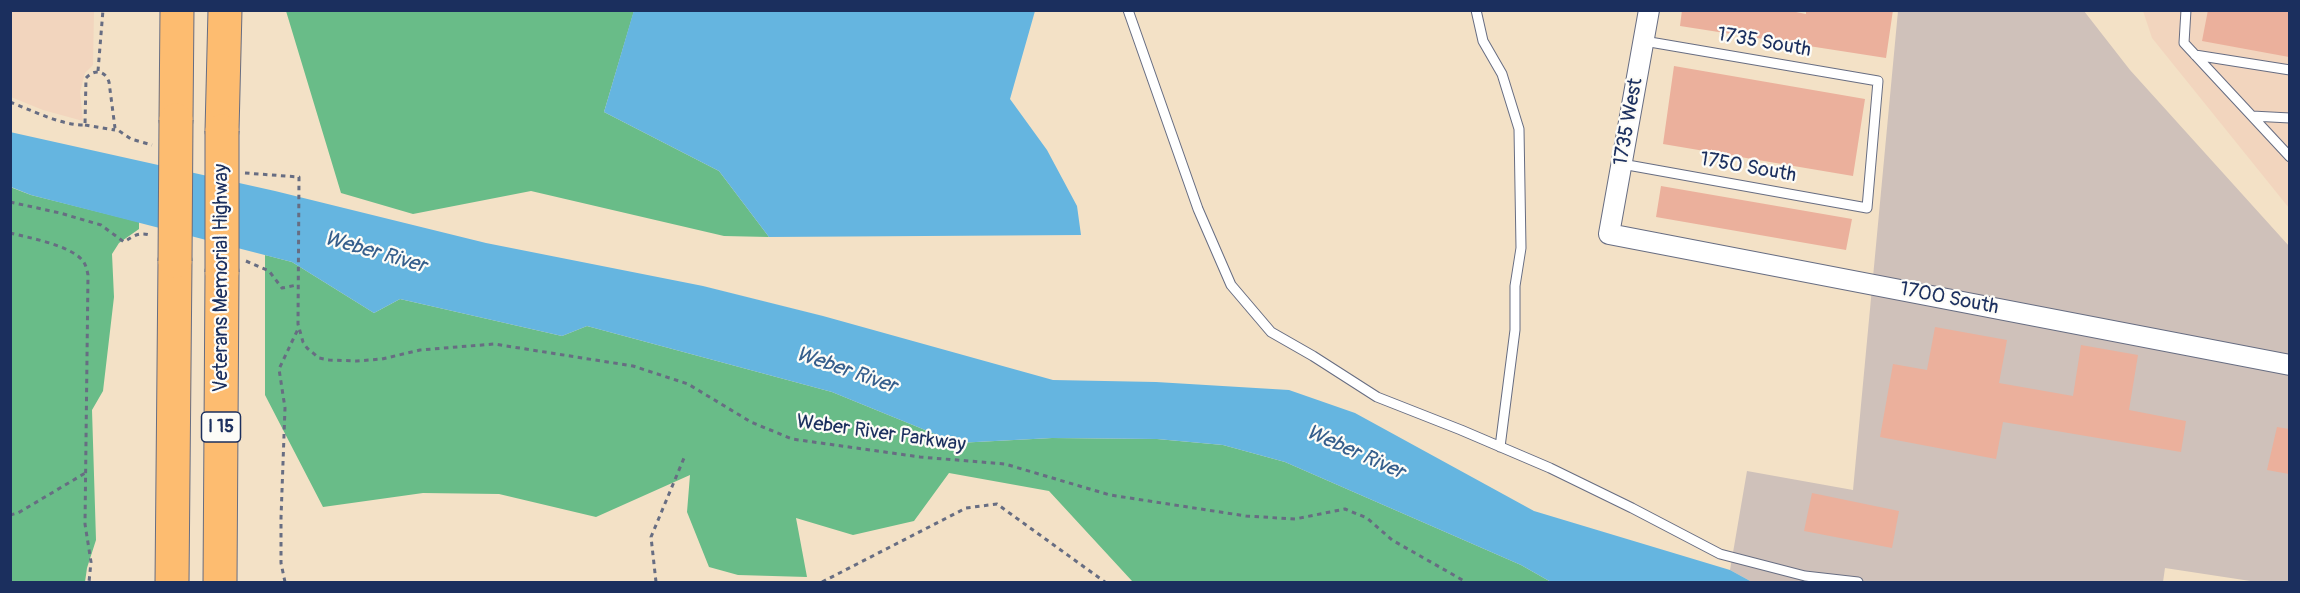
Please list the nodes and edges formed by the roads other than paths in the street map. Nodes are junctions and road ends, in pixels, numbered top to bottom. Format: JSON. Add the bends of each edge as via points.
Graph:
{"nodes":[{"id":1,"x":177,"y":10,"type":"edge"},
{"id":2,"x":225,"y":10,"type":"edge"},
{"id":3,"x":1128,"y":10,"type":"edge"},
{"id":4,"x":1476,"y":10,"type":"edge"},
{"id":5,"x":1649,"y":10,"type":"edge"},
{"id":6,"x":2186,"y":10,"type":"edge"},
{"id":7,"x":1644,"y":41,"type":"junction"},
{"id":8,"x":2195,"y":55,"type":"junction"},
{"id":9,"x":2289,"y":70,"type":"edge"},
{"id":10,"x":2252,"y":116,"type":"junction"},
{"id":11,"x":2289,"y":118,"type":"edge"},
{"id":12,"x":2289,"y":157,"type":"edge"},
{"id":13,"x":1622,"y":164,"type":"junction"},
{"id":14,"x":1867,"y":208,"type":"joint"},
{"id":15,"x":1609,"y":234,"type":"joint"},
{"id":16,"x":2289,"y":365,"type":"edge"},
{"id":17,"x":172,"y":446,"type":"junction"},
{"id":18,"x":1500,"y":447,"type":"junction"},
{"id":19,"x":151,"y":582,"type":"edge"},
{"id":20,"x":172,"y":582,"type":"edge"},
{"id":21,"x":220,"y":582,"type":"edge"},
{"id":22,"x":1858,"y":582,"type":"edge"}],
"edges":[{"from":1,"to":17,"type":"highway","number":"I 15","bridge":true},
{"from":2,"to":21,"type":"highway","name":"Veterans Memorial Highway","number":"I 15","bridge":true},
{"from":3,"to":18,"type":"lane","via":[[1198,209],[1231,285],[1257,317],[1271,332],[1377,397]]},
{"from":4,"to":18,"type":"lane","via":[[1484,41],[1502,74],[1519,129],[1521,248]]},
{"from":5,"to":7,"type":"street","name":"1735 West"},
{"from":6,"to":8,"type":"lane","via":[[2184,43]]},
{"from":7,"to":13,"type":"street","name":"1735 West"},
{"from":7,"to":14,"type":"lane","name":"1735 South","via":[[1878,81]]},
{"from":8,"to":9,"type":"lane"},
{"from":8,"to":10,"type":"lane"},
{"from":10,"to":11,"type":"lane"},
{"from":10,"to":12,"type":"lane"},
{"from":13,"to":14,"type":"lane","name":"1750 South"},
{"from":13,"to":15,"type":"street","name":"1735 West"},
{"from":15,"to":16,"type":"street","name":"1700 South"},
{"from":17,"to":19,"type":"highway","via":[[152,509]]},
{"from":17,"to":20,"type":"highway","number":"I 15"},
{"from":18,"to":22,"type":"lane","via":[[1720,554],[1804,576]]}]}
